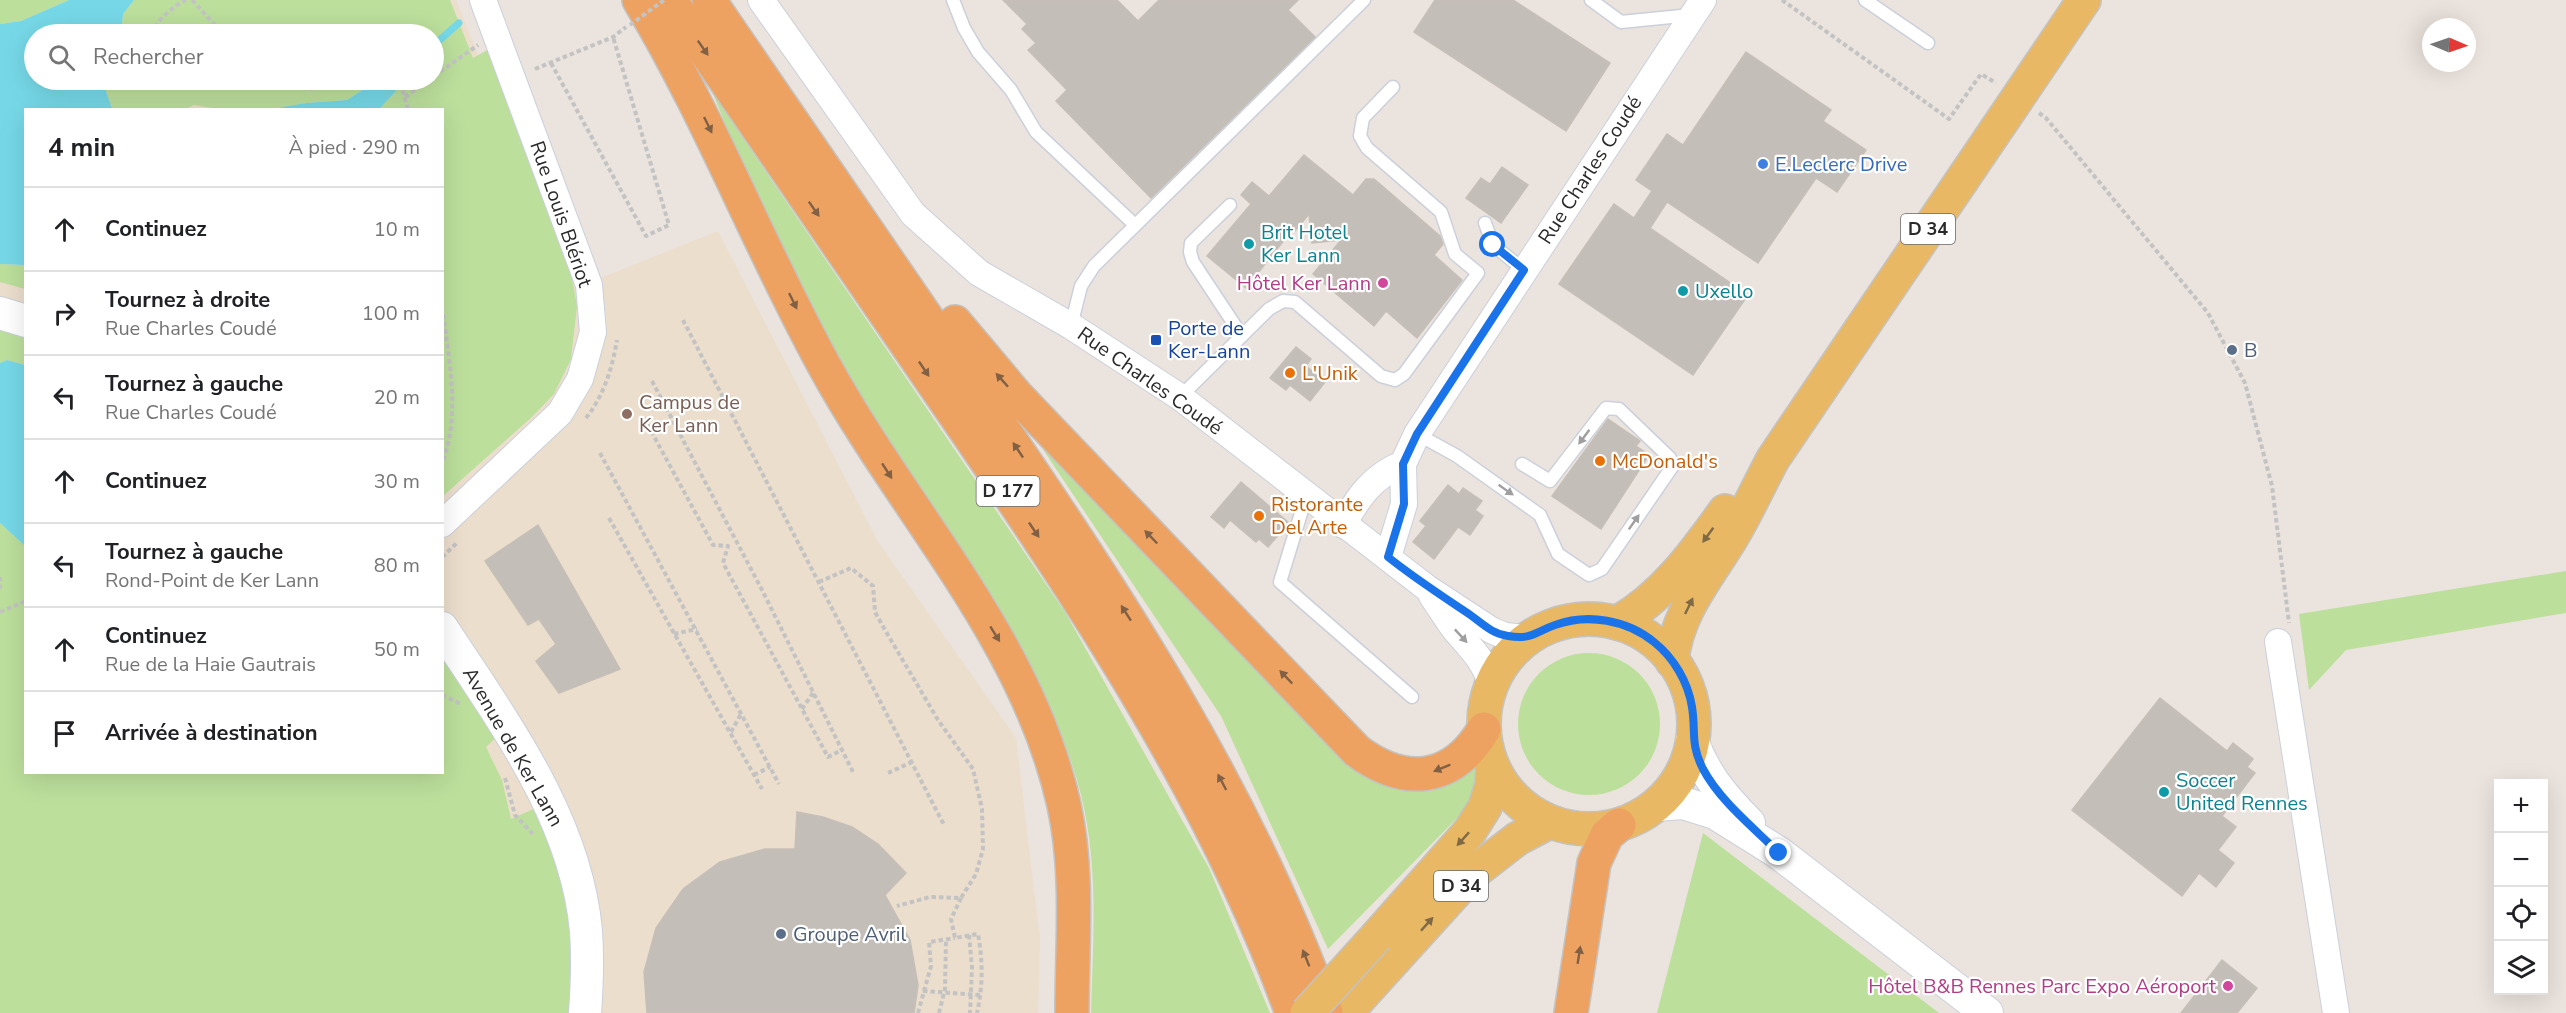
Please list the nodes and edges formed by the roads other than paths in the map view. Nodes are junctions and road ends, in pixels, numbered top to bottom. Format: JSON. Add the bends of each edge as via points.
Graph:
{"nodes":[{"id":1,"x":483,"y":0,"type":"edge"},
{"id":2,"x":670,"y":0,"type":"edge"},
{"id":3,"x":709,"y":0,"type":"edge"},
{"id":4,"x":728,"y":0,"type":"edge"},
{"id":5,"x":761,"y":0,"type":"edge"},
{"id":6,"x":953,"y":0,"type":"edge"},
{"id":7,"x":1364,"y":0,"type":"edge"},
{"id":8,"x":1591,"y":0,"type":"edge"},
{"id":9,"x":1865,"y":0,"type":"edge"},
{"id":10,"x":2084,"y":0,"type":"edge"},
{"id":11,"x":1697,"y":7,"type":"edge"},
{"id":12,"x":634,"y":12,"type":"edge"},
{"id":13,"x":1928,"y":43,"type":"dead end"},
{"id":14,"x":1393,"y":87,"type":"dead end"},
{"id":15,"x":1230,"y":205,"type":"dead end"},
{"id":16,"x":1485,"y":223,"type":"dead end"},
{"id":17,"x":1135,"y":225,"type":"junction"},
{"id":18,"x":1524,"y":270,"type":"junction"},
{"id":19,"x":0,"y":313,"type":"edge"},
{"id":20,"x":24,"y":320,"type":"edge"},
{"id":21,"x":1071,"y":326,"type":"junction"},
{"id":22,"x":1242,"y":336,"type":"junction"},
{"id":23,"x":1180,"y":397,"type":"junction"},
{"id":24,"x":1417,"y":434,"type":"junction"},
{"id":25,"x":1773,"y":459,"type":"junction"},
{"id":26,"x":1403,"y":464,"type":"junction"},
{"id":27,"x":1522,"y":464,"type":"dead end"},
{"id":28,"x":1306,"y":497,"type":"junction"},
{"id":29,"x":1343,"y":525,"type":"junction"},
{"id":30,"x":451,"y":532,"type":"edge"},
{"id":31,"x":1388,"y":557,"type":"junction"},
{"id":32,"x":1427,"y":588,"type":"junction"},
{"id":33,"x":1617,"y":623,"type":"junction"},
{"id":34,"x":444,"y":631,"type":"edge"},
{"id":35,"x":2284,"y":634,"type":"road end"},
{"id":36,"x":1528,"y":638,"type":"junction"},
{"id":37,"x":1672,"y":662,"type":"junction"},
{"id":38,"x":1491,"y":685,"type":"junction"},
{"id":39,"x":1412,"y":697,"type":"dead end"},
{"id":40,"x":1484,"y":729,"type":"junction"},
{"id":41,"x":1692,"y":740,"type":"junction"},
{"id":42,"x":1493,"y":768,"type":"junction"},
{"id":43,"x":1656,"y":805,"type":"junction"},
{"id":44,"x":1549,"y":822,"type":"junction"},
{"id":45,"x":1619,"y":825,"type":"junction"},
{"id":46,"x":1779,"y":853,"type":"junction"},
{"id":47,"x":585,"y":1013,"type":"edge"},
{"id":48,"x":1072,"y":1013,"type":"edge"},
{"id":49,"x":1292,"y":1013,"type":"edge"},
{"id":50,"x":1307,"y":1013,"type":"edge"},
{"id":51,"x":1326,"y":1013,"type":"edge"},
{"id":52,"x":1346,"y":1013,"type":"edge"},
{"id":53,"x":1571,"y":1013,"type":"edge"},
{"id":54,"x":1987,"y":1013,"type":"edge"},
{"id":55,"x":2336,"y":1013,"type":"edge"}],
"edges":[{"from":1,"to":30,"type":"street","name":"Rue Louis Blériot","via":[[589,285],[593,332],[580,379],[560,413]]},
{"from":2,"to":49,"type":"highway","number":"D 177","one_way":true,"via":[[1100,632],[1168,748],[1226,859]]},
{"from":51,"to":3,"type":"highway","number":"D 177","one_way":true,"via":[[1307,959],[1253,842],[1195,730],[1132,622]]},
{"from":40,"to":4,"type":"highway","one_way":true,"via":[[1456,762],[1420,774],[1400,774],[1357,751],[981,357]]},
{"from":5,"to":21,"type":"street","name":"Rue Charles Coudé","via":[[913,214],[978,273]]},
{"from":6,"to":17,"type":"lane","via":[[978,52],[1011,90],[1036,132]]},
{"from":7,"to":17,"type":"lane"},
{"from":8,"to":11,"type":"lane","via":[[1621,22]]},
{"from":9,"to":13,"type":"lane"},
{"from":10,"to":25,"type":"main road","number":"D 34"},
{"from":11,"to":18,"type":"street","name":"Rue Charles Coudé"},
{"from":12,"to":48,"type":"highway","one_way":true,"via":[[702,112],[824,366],[863,433],[1005,650],[1031,703],[1052,758],[1070,843]]},
{"from":14,"to":22,"type":"lane","via":[[1363,118],[1360,136],[1367,148],[1442,212],[1455,254],[1478,273],[1404,374],[1395,380],[1381,376],[1295,302],[1283,301],[1269,309]]},
{"from":15,"to":22,"type":"lane","via":[[1191,243],[1190,252]]},
{"from":16,"to":18,"type":"lane","via":[[1493,245]]},
{"from":17,"to":21,"type":"lane","via":[[1094,266],[1081,286]]},
{"from":18,"to":24,"type":"street","name":"Rue Charles Coudé"},
{"from":19,"to":20,"type":"street"},
{"from":21,"to":23,"type":"street","name":"Rue Charles Coudé"},
{"from":22,"to":23,"type":"lane"},
{"from":23,"to":28,"type":"street","name":"Rue Charles Coudé"},
{"from":24,"to":26,"type":"street","name":"Rue Charles Coudé"},
{"from":24,"to":27,"type":"lane","one_way":true,"via":[[1457,456],[1540,514],[1558,554],[1589,575],[1602,569],[1672,466],[1670,458],[1619,410],[1606,408],[1550,481]]},
{"from":25,"to":33,"type":"main road","number":"D 34","one_way":true,"via":[[1731,503],[1672,580]]},
{"from":37,"to":25,"type":"main road","number":"D 34","one_way":true,"via":[[1690,602],[1733,536]]},
{"from":26,"to":29,"type":"street","via":[[1386,471],[1367,488]]},
{"from":26,"to":31,"type":"street","name":"Rue Charles Coudé","via":[[1404,504]]},
{"from":28,"to":29,"type":"street","name":"Rue Charles Coudé"},
{"from":28,"to":39,"type":"lane","via":[[1280,582]]},
{"from":29,"to":31,"type":"street","name":"Rue Charles Coudé"},
{"from":31,"to":32,"type":"street","name":"Rue Charles Coudé"},
{"from":32,"to":36,"type":"street","via":[[1491,630]]},
{"from":32,"to":38,"type":"street","one_way":true,"via":[[1472,648]]},
{"from":33,"to":36,"type":"main road","via":[[1571,621]]},
{"from":33,"to":37,"type":"main road","via":[[1654,642]]},
{"from":34,"to":47,"type":"street","name":"Avenue de Ker Lann","via":[[516,745],[561,829],[586,930]]},
{"from":35,"to":55,"type":"street"},
{"from":36,"to":38,"type":"main road","via":[[1506,659]]},
{"from":37,"to":41,"type":"main road","via":[[1688,691]]},
{"from":38,"to":40,"type":"main road"},
{"from":40,"to":42,"type":"main road"},
{"from":41,"to":43,"type":"main road","via":[[1676,782]]},
{"from":41,"to":46,"type":"street","via":[[1714,785]]},
{"from":42,"to":44,"type":"main road","via":[[1516,800]]},
{"from":42,"to":50,"type":"main road","number":"D 34","one_way":true,"bridge":true,"via":[[1485,807],[1470,831]]},
{"from":43,"to":45,"type":"main road"},
{"from":43,"to":46,"type":"street","via":[[1683,803],[1715,813]]},
{"from":44,"to":45,"type":"main road","via":[[1577,829]]},
{"from":52,"to":44,"type":"main road","number":"D 34","one_way":true,"via":[[1473,873],[1517,839]]},
{"from":53,"to":45,"type":"highway","one_way":true,"via":[[1594,863],[1607,835]]},
{"from":46,"to":54,"type":"street"}]}
